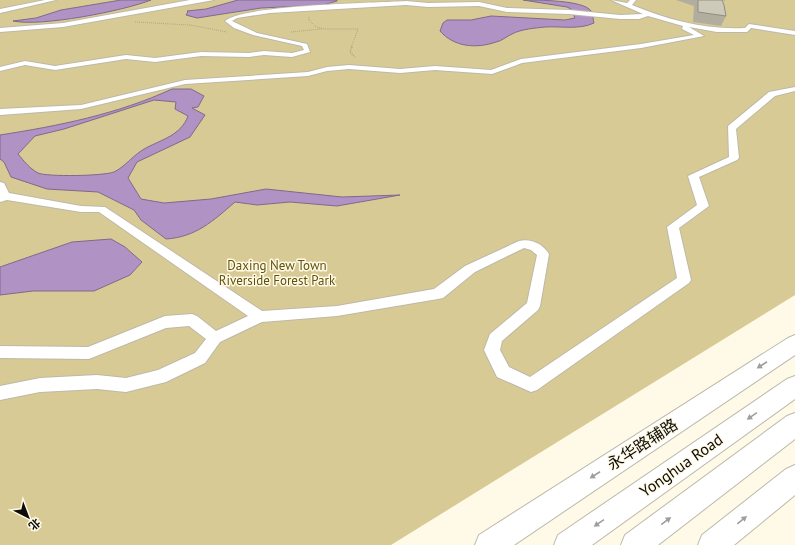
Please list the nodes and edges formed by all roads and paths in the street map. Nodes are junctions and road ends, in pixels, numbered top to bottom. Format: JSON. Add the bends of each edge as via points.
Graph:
{"nodes":[{"id":1,"x":53,"y":0,"type":"edge"},
{"id":2,"x":211,"y":0,"type":"edge"},
{"id":3,"x":614,"y":0,"type":"edge"},
{"id":4,"x":631,"y":2,"type":"edge"},
{"id":5,"x":321,"y":8,"type":"junction"},
{"id":6,"x":0,"y":11,"type":"edge"},
{"id":7,"x":648,"y":14,"type":"junction"},
{"id":8,"x":107,"y":17,"type":"junction"},
{"id":9,"x":689,"y":25,"type":"junction"},
{"id":10,"x":0,"y":30,"type":"edge"},
{"id":11,"x":246,"y":32,"type":"junction"},
{"id":12,"x":795,"y":33,"type":"edge"},
{"id":13,"x":359,"y":59,"type":"dead end"},
{"id":14,"x":0,"y":68,"type":"edge"},
{"id":15,"x":795,"y":89,"type":"edge"},
{"id":16,"x":0,"y":112,"type":"edge"},
{"id":17,"x":2,"y":193,"type":"edge"},
{"id":18,"x":260,"y":317,"type":"junction"},
{"id":19,"x":215,"y":338,"type":"junction"},
{"id":20,"x":795,"y":344,"type":"edge"},
{"id":21,"x":0,"y":352,"type":"edge"},
{"id":22,"x":795,"y":386,"type":"edge"},
{"id":23,"x":0,"y":393,"type":"edge"},
{"id":24,"x":795,"y":424,"type":"edge"},
{"id":25,"x":795,"y":478,"type":"edge"},
{"id":26,"x":489,"y":545,"type":"edge"},
{"id":27,"x":568,"y":545,"type":"edge"},
{"id":28,"x":635,"y":545,"type":"edge"},
{"id":29,"x":712,"y":545,"type":"edge"}],
"edges":[{"from":1,"to":6,"type":"street"},
{"from":2,"to":8,"type":"street"},
{"from":3,"to":4,"type":"street"},
{"from":4,"to":7,"type":"street"},
{"from":5,"to":7,"type":"street","via":[[399,3],[479,4],[496,8],[620,17],[639,17]]},
{"from":5,"to":11,"type":"street","via":[[270,11],[235,17],[228,22]]},
{"from":5,"to":13,"type":"path","via":[[309,12],[309,20],[316,27],[358,29],[350,52]]},
{"from":7,"to":9,"type":"street"},
{"from":8,"to":10,"type":"street","via":[[42,28]]},
{"from":8,"to":11,"type":"path","via":[[131,22],[190,25],[220,31]]},
{"from":9,"to":12,"type":"street","via":[[733,31],[747,30],[749,26]]},
{"from":9,"to":16,"type":"street","via":[[684,28],[701,36],[521,61],[492,72],[434,68],[400,71],[335,68],[308,74],[185,82],[81,107]]},
{"from":11,"to":14,"type":"street","via":[[306,45],[308,51],[292,55],[213,54],[155,60],[126,57],[56,68],[43,68],[25,63]]},
{"from":15,"to":18,"type":"street","via":[[772,94],[731,128],[734,158],[693,176],[703,206],[673,227],[684,280],[531,385],[503,372],[492,350],[495,338],[533,306],[543,254],[535,246],[523,244],[470,269],[438,294],[337,311]]},
{"from":17,"to":18,"type":"street","via":[[81,209],[102,209]]},
{"from":18,"to":19,"type":"street"},
{"from":19,"to":21,"type":"street","via":[[192,320],[164,322],[89,353]]},
{"from":19,"to":23,"type":"street","via":[[200,358],[160,377],[126,385],[97,382],[40,385]]},
{"from":20,"to":26,"type":"street","name":"永华路辅路","one_way":true},
{"from":22,"to":27,"type":"street","name":"Yonghua Road","one_way":true},
{"from":28,"to":24,"type":"street","one_way":true},
{"from":29,"to":25,"type":"street","one_way":true}]}
